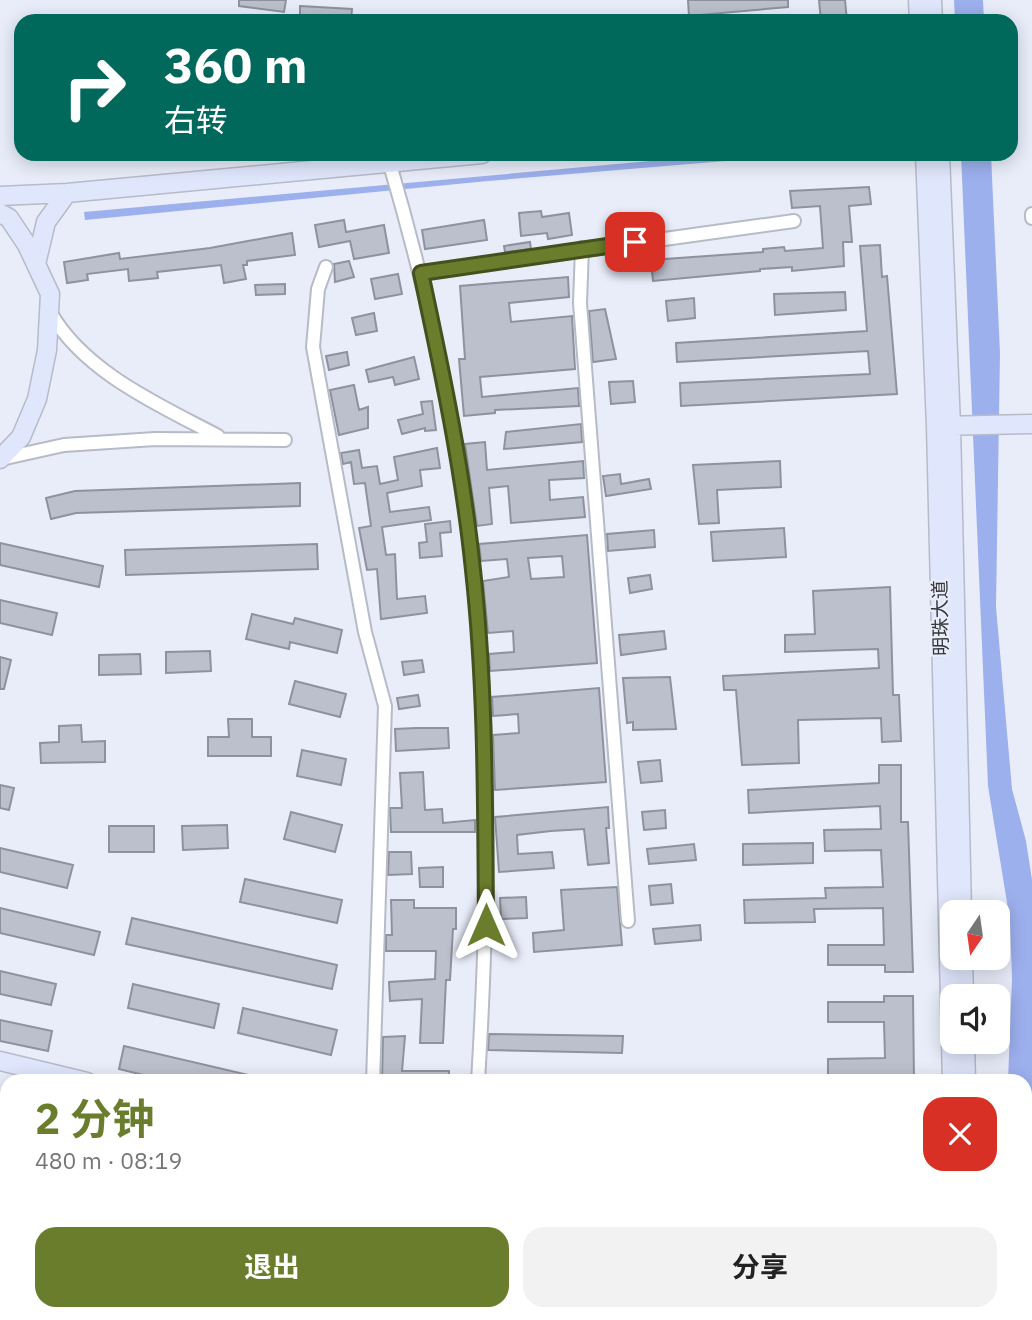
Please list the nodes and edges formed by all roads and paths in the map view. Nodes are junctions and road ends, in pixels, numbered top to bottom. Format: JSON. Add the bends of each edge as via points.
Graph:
{"nodes":[{"id":1,"x":423,"y":161,"type":"edge"},
{"id":2,"x":926,"y":161,"type":"edge"},
{"id":3,"x":940,"y":161,"type":"edge"},
{"id":4,"x":390,"y":165,"type":"junction"},
{"id":5,"x":67,"y":193,"type":"junction"},
{"id":6,"x":0,"y":196,"type":"edge"},
{"id":7,"x":0,"y":213,"type":"edge"},
{"id":8,"x":794,"y":221,"type":"dead end"},
{"id":9,"x":582,"y":248,"type":"junction"},
{"id":10,"x":36,"y":264,"type":"junction"},
{"id":11,"x":326,"y":267,"type":"dead end"},
{"id":12,"x":421,"y":273,"type":"junction"},
{"id":13,"x":49,"y":311,"type":"junction"},
{"id":14,"x":1032,"y":424,"type":"edge"},
{"id":15,"x":950,"y":426,"type":"junction"},
{"id":16,"x":222,"y":438,"type":"junction"},
{"id":17,"x":285,"y":440,"type":"dead end"},
{"id":18,"x":0,"y":459,"type":"edge"},
{"id":19,"x":962,"y":900,"type":"edge"},
{"id":20,"x":628,"y":921,"type":"dead end"},
{"id":21,"x":965,"y":1054,"type":"edge"},
{"id":22,"x":0,"y":1061,"type":"edge"},
{"id":23,"x":54,"y":1074,"type":"edge"},
{"id":24,"x":373,"y":1074,"type":"edge"},
{"id":25,"x":478,"y":1074,"type":"edge"},
{"id":26,"x":952,"y":1074,"type":"edge"},
{"id":27,"x":966,"y":1074,"type":"edge"}],
"edges":[{"from":1,"to":4,"type":"main road"},
{"from":2,"to":15,"type":"main road","name":"明珠大道"},
{"from":3,"to":15,"type":"main road","name":"明珠大道"},
{"from":4,"to":5,"type":"main road"},
{"from":4,"to":12,"type":"street"},
{"from":5,"to":6,"type":"main road"},
{"from":5,"to":10,"type":"main road","via":[[46,222]]},
{"from":7,"to":10,"type":"main road","via":[[9,218]]},
{"from":8,"to":9,"type":"street"},
{"from":9,"to":12,"type":"street"},
{"from":9,"to":20,"type":"street","via":[[580,303]]},
{"from":10,"to":13,"type":"main road","via":[[50,294]]},
{"from":11,"to":24,"type":"street","via":[[318,289],[313,347],[365,632],[385,706]]},
{"from":12,"to":25,"type":"street","via":[[446,390],[473,569],[482,680],[486,950]]},
{"from":13,"to":16,"type":"street","via":[[62,333],[91,359],[146,397]]},
{"from":13,"to":18,"type":"main road","via":[[37,399],[21,437]]},
{"from":14,"to":15,"type":"main road"},
{"from":15,"to":19,"type":"main road","name":"明珠大道"},
{"from":15,"to":26,"type":"main road","name":"明珠大道"},
{"from":16,"to":17,"type":"street"},
{"from":16,"to":18,"type":"street","via":[[64,445]]},
{"from":21,"to":27,"type":"main road"},
{"from":22,"to":23,"type":"main road"}]}
